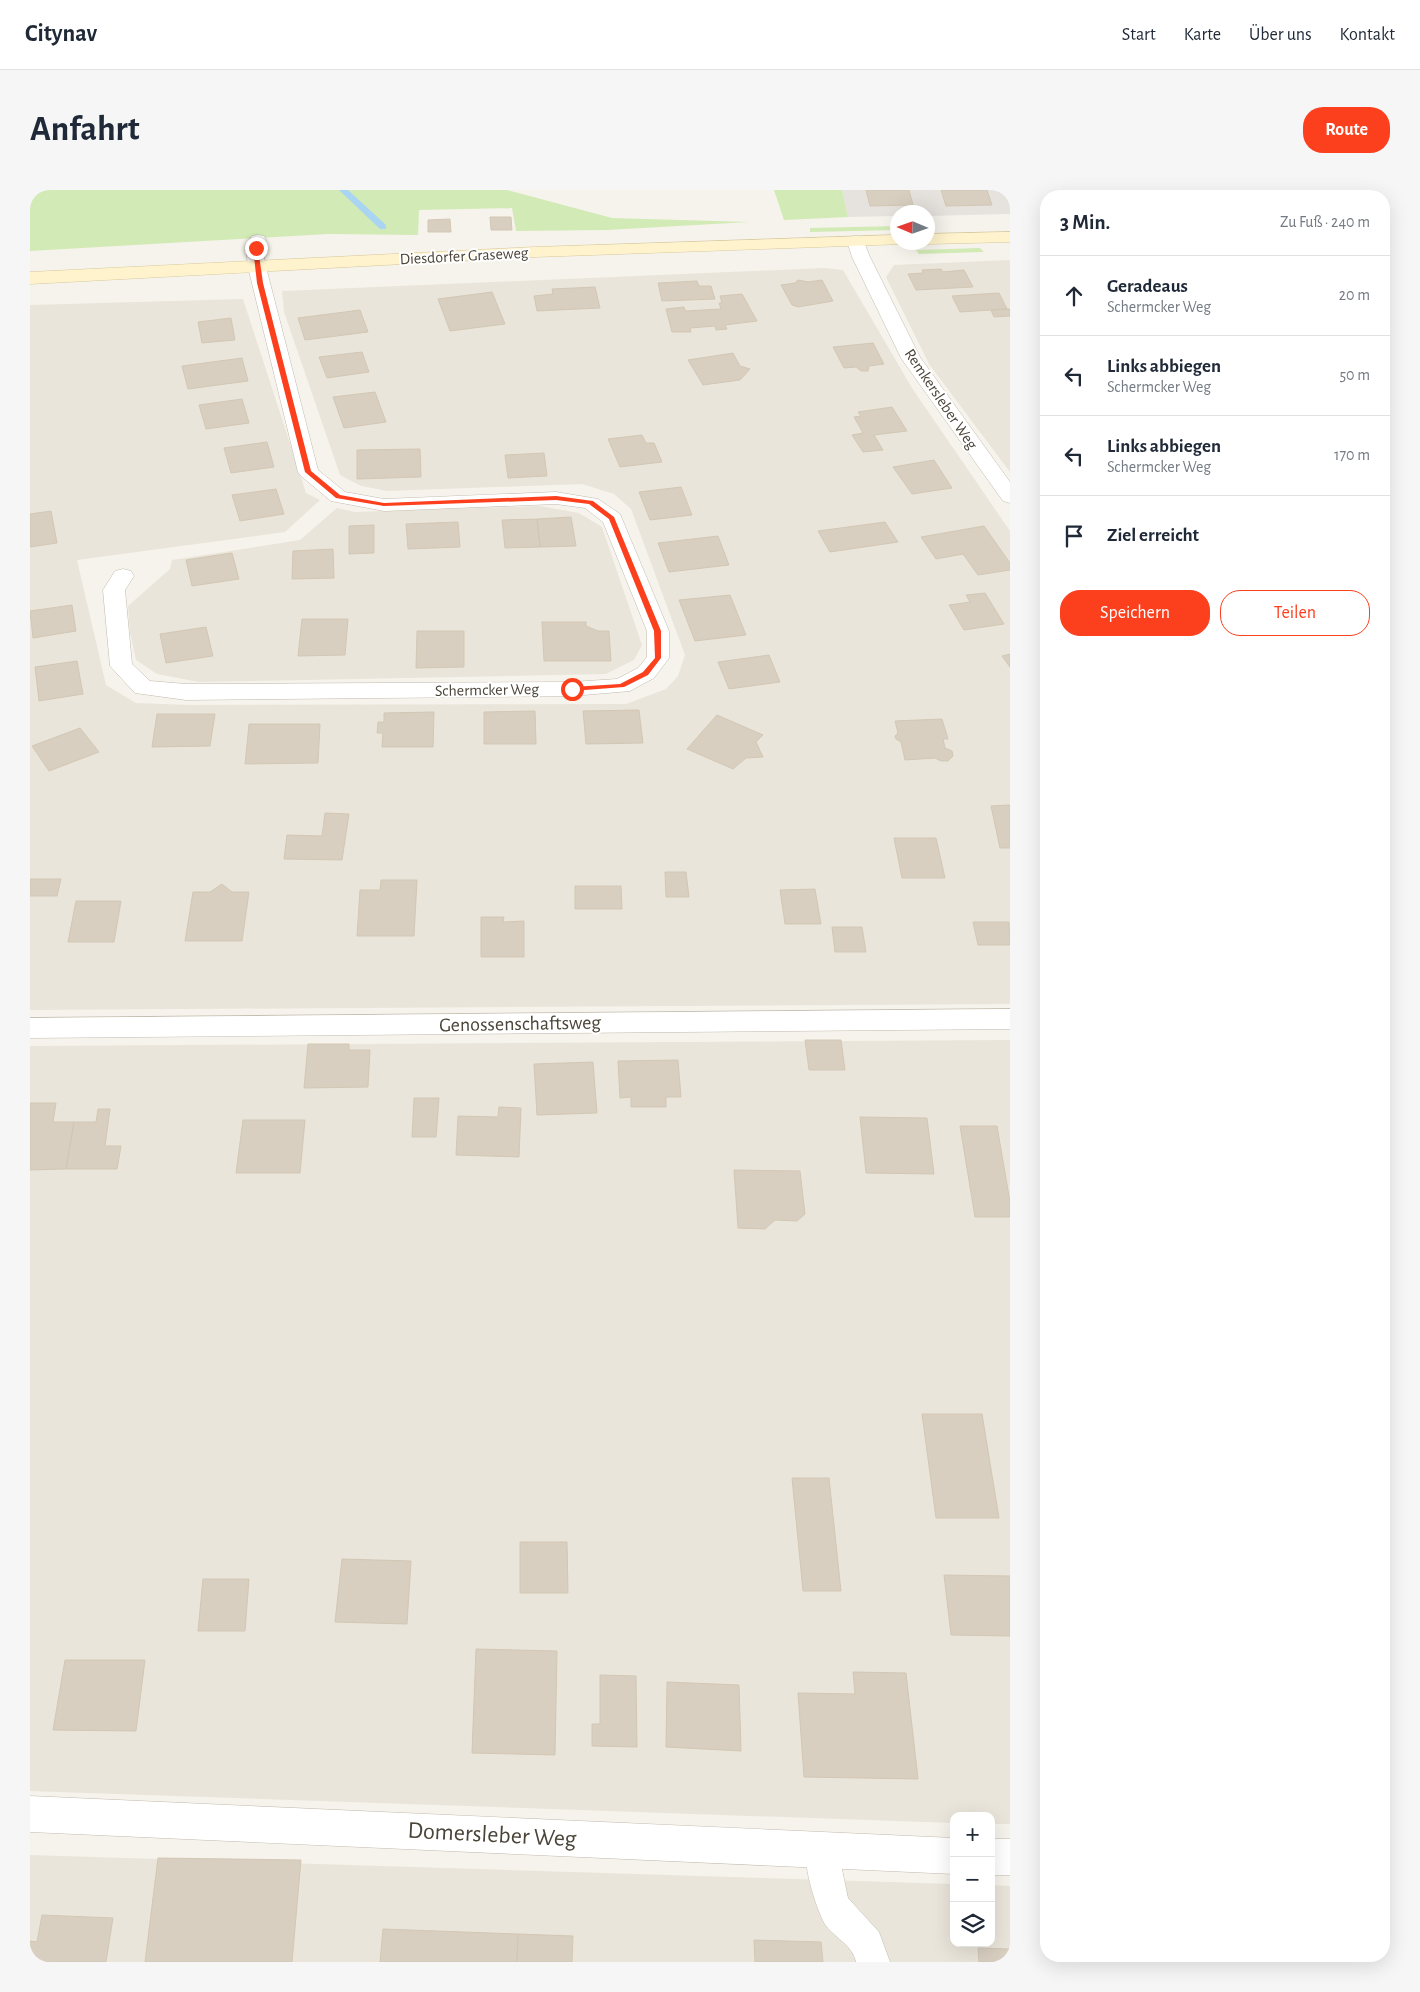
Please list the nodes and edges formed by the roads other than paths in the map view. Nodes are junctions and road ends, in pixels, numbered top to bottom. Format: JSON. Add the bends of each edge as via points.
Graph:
{"nodes":[{"id":1,"x":1010,"y":237,"type":"edge"},
{"id":2,"x":935,"y":239,"type":"edge"},
{"id":3,"x":258,"y":240,"type":"dead end"},
{"id":4,"x":890,"y":240,"type":"edge"},
{"id":5,"x":856,"y":241,"type":"junction"},
{"id":6,"x":257,"y":267,"type":"junction"},
{"id":7,"x":30,"y":278,"type":"edge"},
{"id":8,"x":1010,"y":497,"type":"edge"},
{"id":9,"x":123,"y":576,"type":"dead end"},
{"id":10,"x":1010,"y":1019,"type":"edge"},
{"id":11,"x":30,"y":1028,"type":"edge"},
{"id":12,"x":30,"y":1814,"type":"edge"},
{"id":13,"x":822,"y":1850,"type":"junction"},
{"id":14,"x":950,"y":1856,"type":"edge"},
{"id":15,"x":995,"y":1857,"type":"edge"},
{"id":16,"x":1010,"y":1857,"type":"edge"},
{"id":17,"x":873,"y":1962,"type":"edge"}],
"edges":[{"from":1,"to":2,"type":"main road"},
{"from":3,"to":6,"type":"lane","name":"Schermcker Weg"},
{"from":4,"to":5,"type":"main road","name":"Diesdorfer Graseweg"},
{"from":5,"to":6,"type":"main road","name":"Diesdorfer Graseweg"},
{"from":5,"to":8,"type":"street","name":"Remkersleber Weg","via":[[911,358]]},
{"from":6,"to":7,"type":"main road","name":"Diesdorfer Graseweg"},
{"from":6,"to":9,"type":"street","name":"Schermcker Weg","via":[[308,472],[338,497],[384,504],[556,498],[591,502],[612,518],[658,631],[658,658],[646,673],[622,686],[572,689],[186,692],[143,688],[121,666],[114,590]]},
{"from":10,"to":11,"type":"street","name":"Genossenschaftsweg"},
{"from":12,"to":13,"type":"street","name":"Domersleber Weg"},
{"from":13,"to":14,"type":"street","name":"Domersleber Weg"},
{"from":13,"to":17,"type":"lane","via":[[834,1908],[871,1949]]},
{"from":15,"to":16,"type":"street"}]}
